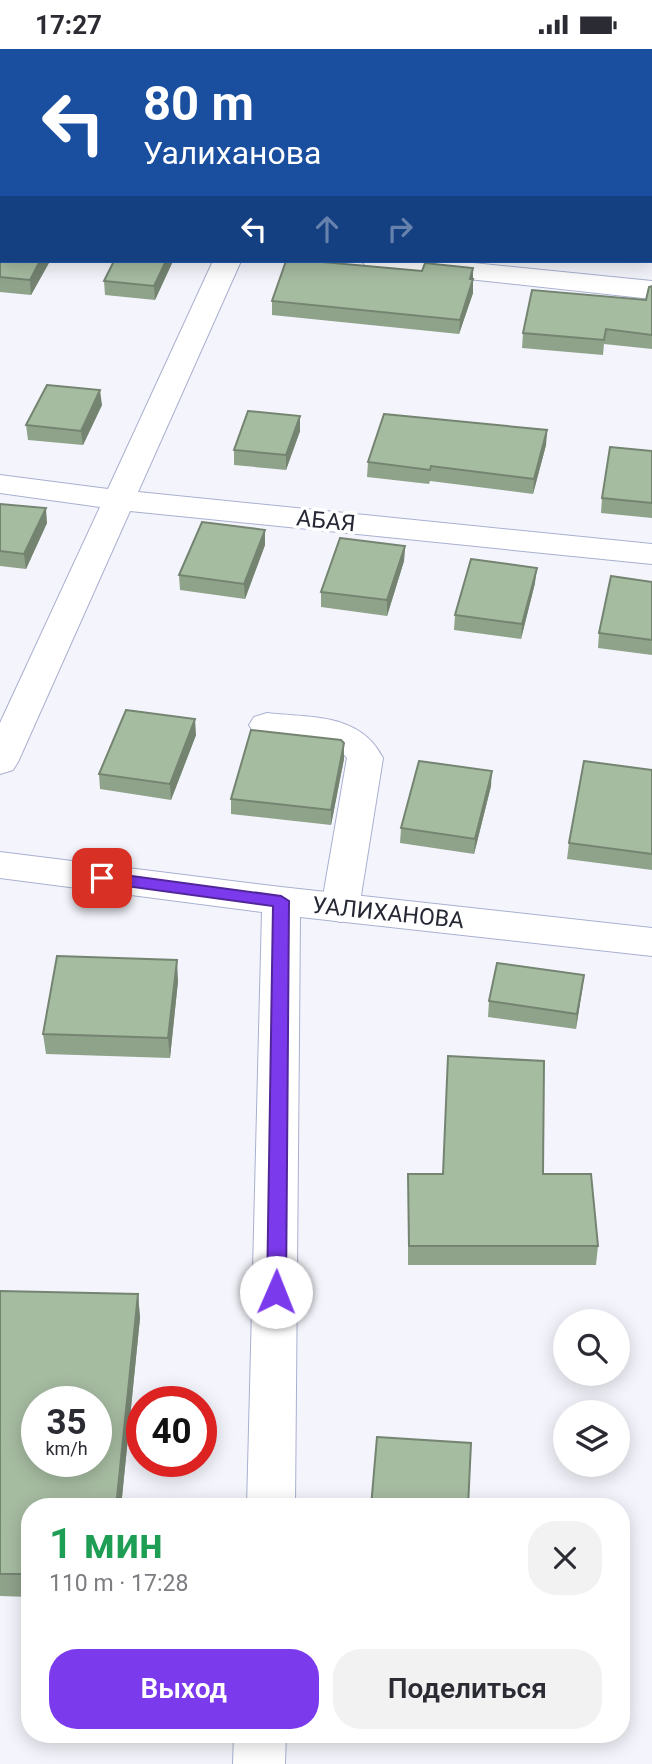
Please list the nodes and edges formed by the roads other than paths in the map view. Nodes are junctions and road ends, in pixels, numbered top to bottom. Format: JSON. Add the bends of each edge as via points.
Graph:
{"nodes":[{"id":1,"x":226,"y":263,"type":"edge"},
{"id":2,"x":395,"y":263,"type":"edge"},
{"id":3,"x":652,"y":290,"type":"edge"},
{"id":4,"x":0,"y":484,"type":"edge"},
{"id":5,"x":119,"y":501,"type":"junction"},
{"id":6,"x":652,"y":554,"type":"edge"},
{"id":7,"x":267,"y":725,"type":"dead end"},
{"id":8,"x":0,"y":762,"type":"edge"},
{"id":9,"x":0,"y":865,"type":"edge"},
{"id":10,"x":281,"y":901,"type":"junction"},
{"id":11,"x":340,"y":908,"type":"junction"},
{"id":12,"x":652,"y":942,"type":"edge"},
{"id":13,"x":271,"y":1498,"type":"edge"},
{"id":14,"x":260,"y":1743,"type":"edge"},
{"id":15,"x":259,"y":1764,"type":"edge"}],
"edges":[{"from":1,"to":5,"type":"street"},
{"from":2,"to":3,"type":"street"},
{"from":4,"to":5,"type":"street","name":"АБАЯ"},
{"from":5,"to":6,"type":"street","name":"АБАЯ"},
{"from":5,"to":8,"type":"street"},
{"from":7,"to":11,"type":"street","via":[[349,737],[362,746],[365,758]]},
{"from":9,"to":10,"type":"street","name":"УАЛИХАНОВА"},
{"from":10,"to":11,"type":"street","name":"УАЛИХАНОВА"},
{"from":10,"to":13,"type":"street"},
{"from":11,"to":12,"type":"street","name":"УАЛИХАНОВА"},
{"from":14,"to":15,"type":"street"}]}
